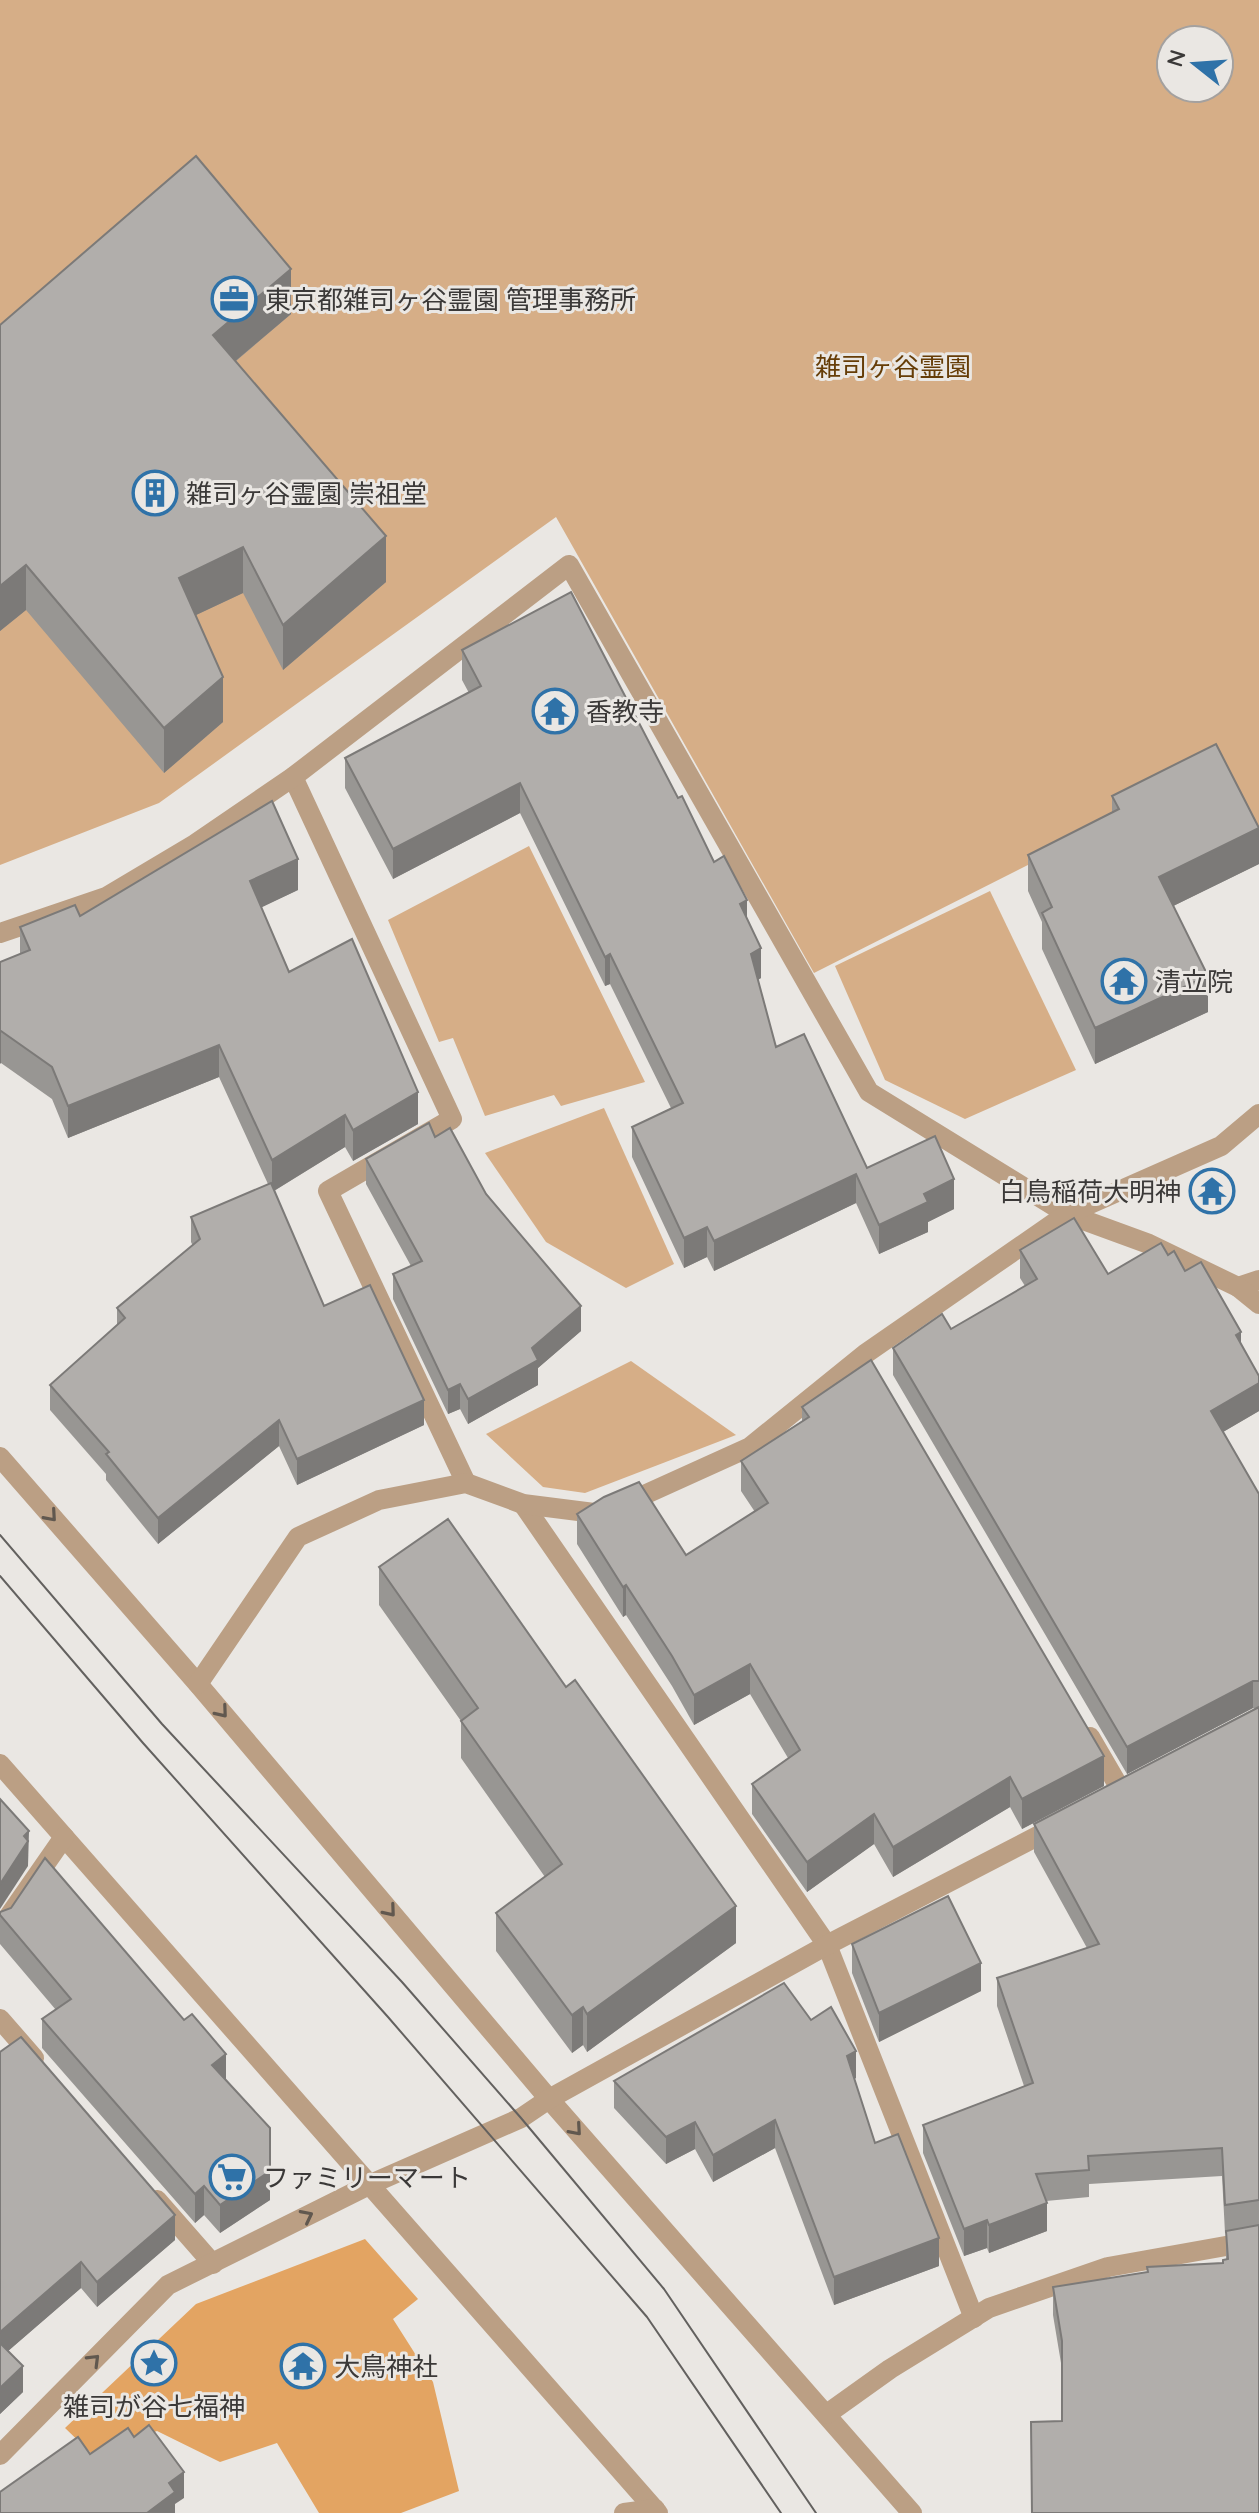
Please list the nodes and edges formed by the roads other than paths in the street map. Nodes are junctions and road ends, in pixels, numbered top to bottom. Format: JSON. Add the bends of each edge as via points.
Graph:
{"nodes":[{"id":1,"x":293,"y":777,"type":"junction"},
{"id":2,"x":0,"y":933,"type":"edge"},
{"id":3,"x":1259,"y":1114,"type":"edge"},
{"id":4,"x":1067,"y":1214,"type":"junction"},
{"id":5,"x":1259,"y":1280,"type":"edge"},
{"id":6,"x":1238,"y":1287,"type":"junction"},
{"id":7,"x":1259,"y":1304,"type":"edge"},
{"id":8,"x":0,"y":1457,"type":"edge"},
{"id":9,"x":466,"y":1483,"type":"junction"},
{"id":10,"x":523,"y":1504,"type":"junction"},
{"id":11,"x":198,"y":1684,"type":"junction"},
{"id":12,"x":1082,"y":1724,"type":"edge"},
{"id":13,"x":0,"y":1764,"type":"edge"},
{"id":14,"x":1122,"y":1792,"type":"edge"},
{"id":15,"x":1080,"y":1814,"type":"edge"},
{"id":16,"x":64,"y":1837,"type":"junction"},
{"id":17,"x":0,"y":1929,"type":"edge"},
{"id":18,"x":827,"y":1945,"type":"junction"},
{"id":19,"x":0,"y":2019,"type":"edge"},
{"id":20,"x":51,"y":2077,"type":"edge"},
{"id":21,"x":549,"y":2099,"type":"junction"},
{"id":22,"x":142,"y":2182,"type":"edge"},
{"id":23,"x":371,"y":2184,"type":"junction"},
{"id":24,"x":1259,"y":2240,"type":"edge"},
{"id":25,"x":213,"y":2264,"type":"junction"},
{"id":26,"x":974,"y":2318,"type":"junction"},
{"id":27,"x":827,"y":2414,"type":"junction"},
{"id":28,"x":0,"y":2455,"type":"edge"},
{"id":29,"x":656,"y":2511,"type":"edge"},
{"id":30,"x":624,"y":2513,"type":"edge"},
{"id":31,"x":912,"y":2513,"type":"edge"}],
"edges":[{"from":1,"to":2,"type":"street","via":[[106,897]]},
{"from":1,"to":4,"type":"street","via":[[569,565],[869,1092]]},
{"from":1,"to":9,"type":"street","via":[[452,1119],[328,1191]]},
{"from":3,"to":4,"type":"street","via":[[1221,1146]]},
{"from":4,"to":6,"type":"street","via":[[1149,1244]]},
{"from":4,"to":10,"type":"street","via":[[750,1447],[602,1514]]},
{"from":5,"to":6,"type":"street"},
{"from":6,"to":7,"type":"street"},
{"from":8,"to":11,"type":"street","one_way":true},
{"from":9,"to":10,"type":"street"},
{"from":9,"to":11,"type":"street","via":[[379,1500],[298,1537]]},
{"from":10,"to":18,"type":"street"},
{"from":11,"to":21,"type":"street","one_way":true},
{"from":12,"to":14,"type":"street"},
{"from":13,"to":16,"type":"street"},
{"from":15,"to":18,"type":"street"},
{"from":16,"to":17,"type":"street"},
{"from":16,"to":23,"type":"street"},
{"from":18,"to":21,"type":"street"},
{"from":18,"to":26,"type":"street"},
{"from":19,"to":20,"type":"street"},
{"from":21,"to":23,"type":"street","via":[[521,2118]]},
{"from":21,"to":27,"type":"street","one_way":true},
{"from":22,"to":25,"type":"street"},
{"from":25,"to":23,"type":"street","one_way":true},
{"from":23,"to":29,"type":"street"},
{"from":24,"to":26,"type":"street","via":[[1108,2267],[989,2308]]},
{"from":28,"to":25,"type":"street","one_way":true,"via":[[168,2285]]},
{"from":26,"to":27,"type":"street"},
{"from":27,"to":31,"type":"street"},
{"from":29,"to":30,"type":"street"}]}
